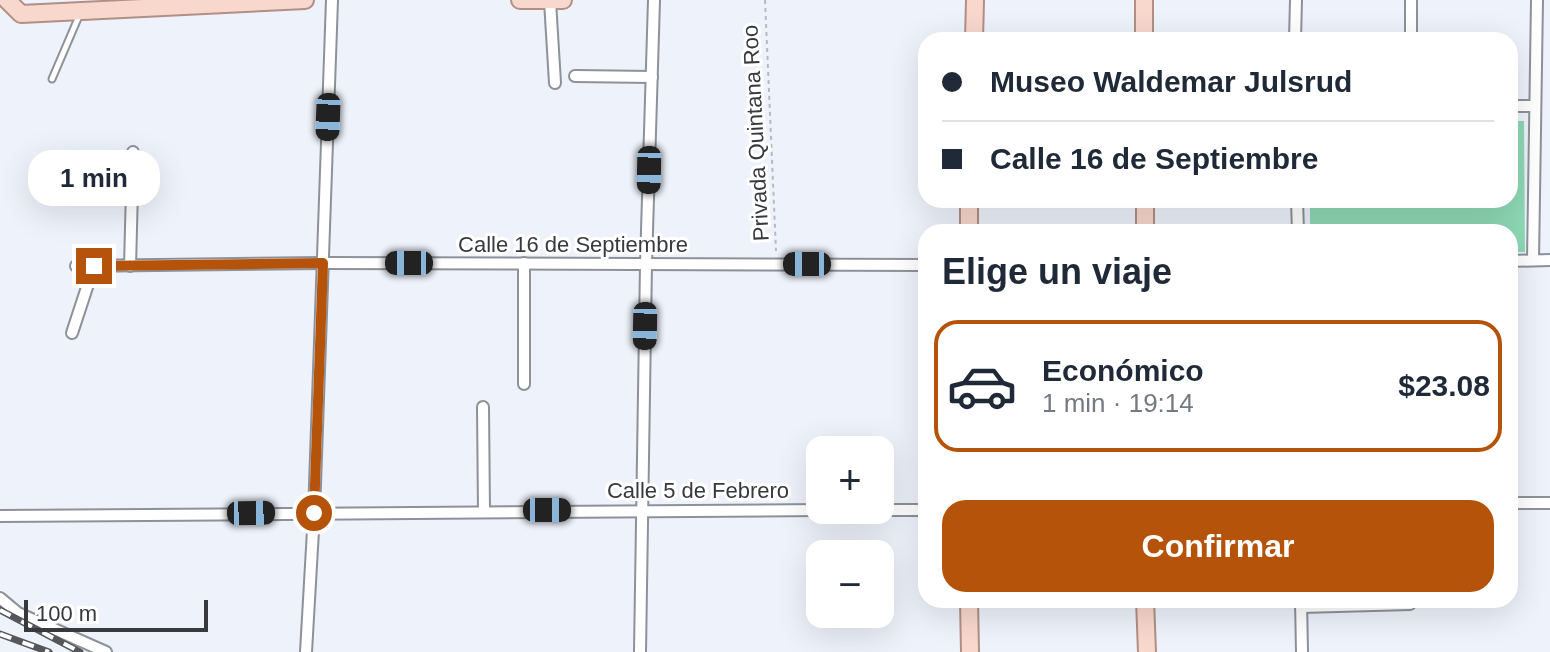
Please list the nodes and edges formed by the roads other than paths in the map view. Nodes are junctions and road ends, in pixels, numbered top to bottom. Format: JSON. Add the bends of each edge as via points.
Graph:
{"nodes":[{"id":1,"x":305,"y":0,"type":"edge"},
{"id":2,"x":332,"y":0,"type":"edge"},
{"id":3,"x":520,"y":0,"type":"edge"},
{"id":4,"x":563,"y":0,"type":"edge"},
{"id":5,"x":654,"y":0,"type":"edge"},
{"id":6,"x":975,"y":0,"type":"edge"},
{"id":7,"x":1144,"y":0,"type":"edge"},
{"id":8,"x":1296,"y":0,"type":"edge"},
{"id":9,"x":1411,"y":0,"type":"edge"},
{"id":10,"x":1537,"y":0,"type":"edge"},
{"id":11,"x":7,"y":1,"type":"edge"},
{"id":12,"x":550,"y":1,"type":"edge"},
{"id":13,"x":81,"y":11,"type":"junction"},
{"id":14,"x":974,"y":32,"type":"edge"},
{"id":15,"x":1144,"y":32,"type":"edge"},
{"id":16,"x":1295,"y":32,"type":"edge"},
{"id":17,"x":1411,"y":32,"type":"edge"},
{"id":18,"x":575,"y":76,"type":"dead end"},
{"id":19,"x":652,"y":77,"type":"junction"},
{"id":20,"x":52,"y":79,"type":"dead end"},
{"id":21,"x":555,"y":83,"type":"dead end"},
{"id":22,"x":1518,"y":106,"type":"edge"},
{"id":23,"x":1535,"y":106,"type":"junction"},
{"id":24,"x":133,"y":152,"type":"dead end"},
{"id":25,"x":1533,"y":260,"type":"junction"},
{"id":26,"x":1550,"y":260,"type":"edge"},
{"id":27,"x":1518,"y":261,"type":"edge"},
{"id":28,"x":323,"y":263,"type":"junction"},
{"id":29,"x":524,"y":263,"type":"junction"},
{"id":30,"x":646,"y":264,"type":"junction"},
{"id":31,"x":918,"y":265,"type":"edge"},
{"id":32,"x":76,"y":266,"type":"dead end"},
{"id":33,"x":94,"y":266,"type":"junction"},
{"id":34,"x":130,"y":266,"type":"junction"},
{"id":35,"x":72,"y":333,"type":"dead end"},
{"id":36,"x":524,"y":384,"type":"dead end"},
{"id":37,"x":483,"y":407,"type":"dead end"},
{"id":38,"x":1518,"y":503,"type":"edge"},
{"id":39,"x":1550,"y":503,"type":"edge"},
{"id":40,"x":643,"y":510,"type":"junction"},
{"id":41,"x":806,"y":510,"type":"edge"},
{"id":42,"x":894,"y":510,"type":"edge"},
{"id":43,"x":918,"y":510,"type":"edge"},
{"id":44,"x":484,"y":511,"type":"junction"},
{"id":45,"x":314,"y":513,"type":"junction"},
{"id":46,"x":0,"y":516,"type":"edge"},
{"id":47,"x":0,"y":598,"type":"edge"},
{"id":48,"x":969,"y":608,"type":"edge"},
{"id":49,"x":1145,"y":608,"type":"edge"},
{"id":50,"x":1301,"y":608,"type":"edge"},
{"id":51,"x":106,"y":652,"type":"edge"},
{"id":52,"x":306,"y":652,"type":"edge"},
{"id":53,"x":640,"y":652,"type":"edge"},
{"id":54,"x":970,"y":652,"type":"edge"},
{"id":55,"x":1147,"y":652,"type":"edge"},
{"id":56,"x":1302,"y":652,"type":"edge"}],
"edges":[{"from":1,"to":13,"type":"main road"},
{"from":2,"to":28,"type":"street"},
{"from":3,"to":12,"type":"main road"},
{"from":4,"to":12,"type":"main road"},
{"from":5,"to":19,"type":"street"},
{"from":6,"to":14,"type":"main road"},
{"from":7,"to":15,"type":"main road"},
{"from":8,"to":16,"type":"street"},
{"from":9,"to":17,"type":"street"},
{"from":10,"to":23,"type":"street"},
{"from":11,"to":13,"type":"main road","via":[[21,14]]},
{"from":12,"to":21,"type":"street"},
{"from":13,"to":20,"type":"lane"},
{"from":18,"to":19,"type":"street"},
{"from":19,"to":30,"type":"street"},
{"from":22,"to":23,"type":"street"},
{"from":23,"to":25,"type":"street"},
{"from":24,"to":34,"type":"street"},
{"from":25,"to":26,"type":"street"},
{"from":25,"to":27,"type":"street"},
{"from":28,"to":29,"type":"street","name":"Calle 16 de Septiembre"},
{"from":28,"to":34,"type":"street","name":"Calle 16 de Septiembre"},
{"from":28,"to":45,"type":"street"},
{"from":29,"to":30,"type":"street","name":"Calle 16 de Septiembre"},
{"from":29,"to":36,"type":"street"},
{"from":30,"to":31,"type":"street","name":"Calle 16 de Septiembre"},
{"from":30,"to":40,"type":"street"},
{"from":32,"to":33,"type":"street","name":"Calle 16 de Septiembre"},
{"from":33,"to":34,"type":"street","name":"Calle 16 de Septiembre"},
{"from":33,"to":35,"type":"street"},
{"from":37,"to":44,"type":"street"},
{"from":38,"to":39,"type":"street"},
{"from":40,"to":41,"type":"street","name":"Calle 5 de Febrero"},
{"from":40,"to":44,"type":"street","name":"Calle 5 de Febrero"},
{"from":40,"to":53,"type":"street"},
{"from":42,"to":43,"type":"street"},
{"from":44,"to":45,"type":"street","name":"Calle 5 de Febrero"},
{"from":45,"to":46,"type":"street","name":"Calle 5 de Febrero"},
{"from":45,"to":52,"type":"street"},
{"from":47,"to":51,"type":"street","via":[[18,613]]},
{"from":48,"to":54,"type":"main road"},
{"from":49,"to":55,"type":"main road"},
{"from":50,"to":56,"type":"street"}]}
